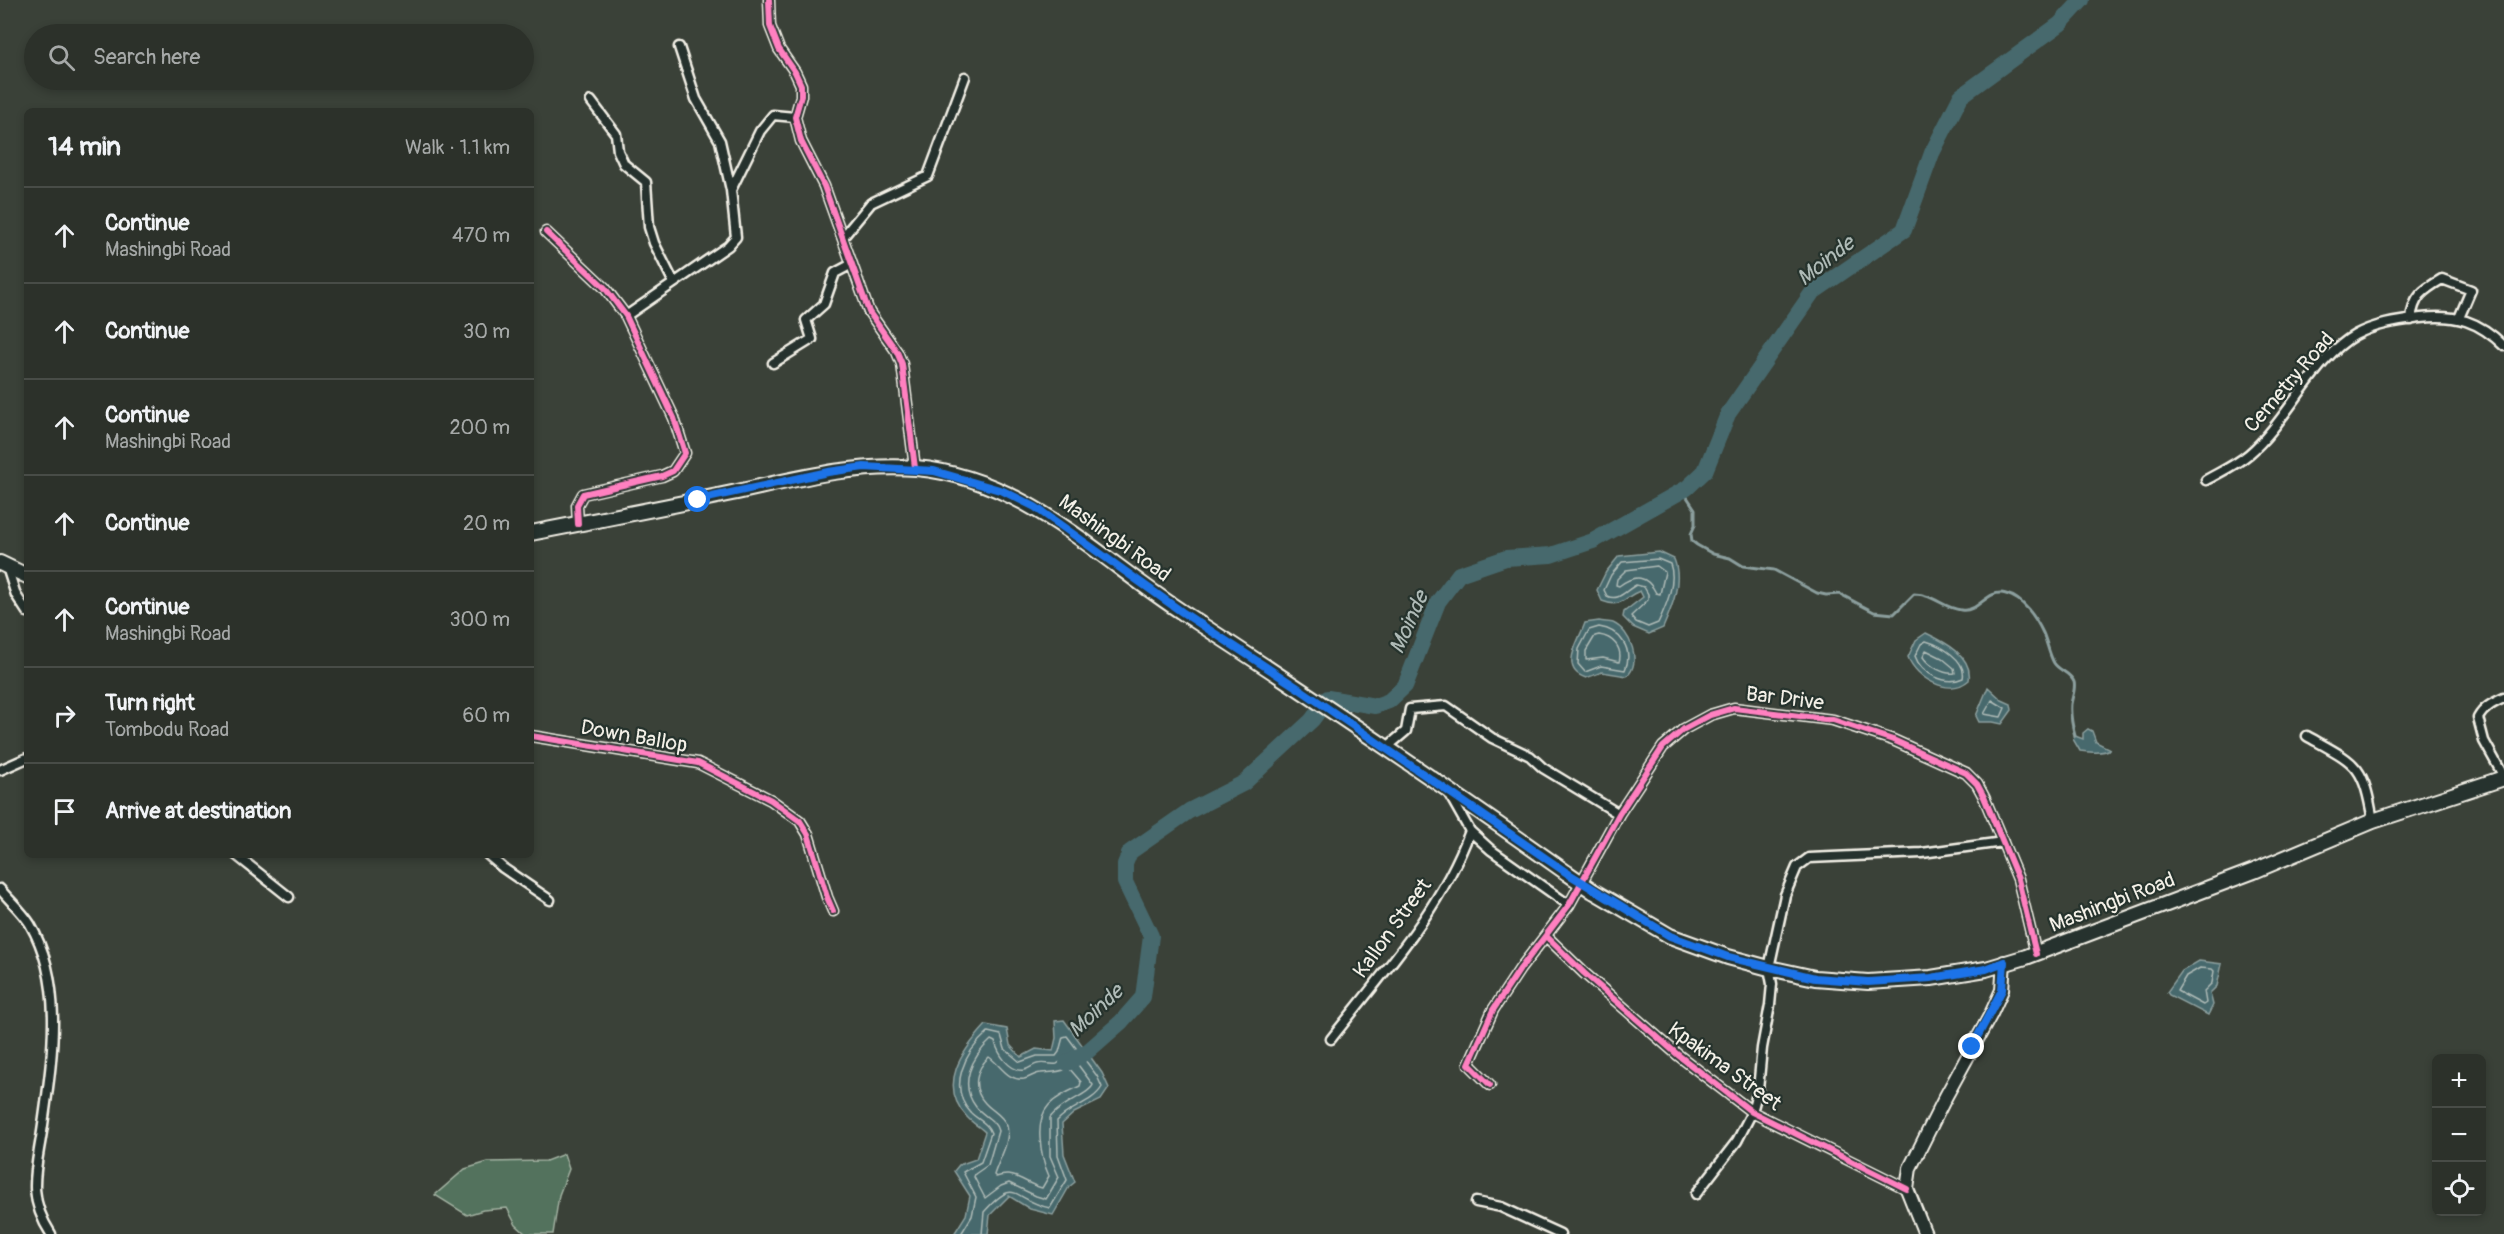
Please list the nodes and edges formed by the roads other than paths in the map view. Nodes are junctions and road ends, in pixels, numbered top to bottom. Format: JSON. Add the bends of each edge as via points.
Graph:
{"nodes":[{"id":1,"x":769,"y":0,"type":"edge"},
{"id":2,"x":679,"y":47,"type":"dead end"},
{"id":3,"x":965,"y":78,"type":"dead end"},
{"id":4,"x":591,"y":101,"type":"dead end"},
{"id":5,"x":795,"y":117,"type":"junction"},
{"id":6,"x":731,"y":190,"type":"junction"},
{"id":7,"x":546,"y":232,"type":"dead end"},
{"id":8,"x":843,"y":237,"type":"junction"},
{"id":9,"x":852,"y":264,"type":"junction"},
{"id":10,"x":674,"y":283,"type":"junction"},
{"id":11,"x":626,"y":316,"type":"junction"},
{"id":12,"x":2459,"y":318,"type":"junction"},
{"id":13,"x":2411,"y":320,"type":"junction"},
{"id":14,"x":2504,"y":345,"type":"edge"},
{"id":15,"x":773,"y":363,"type":"dead end"},
{"id":16,"x":915,"y":468,"type":"junction"},
{"id":17,"x":2206,"y":480,"type":"dead end"},
{"id":18,"x":578,"y":524,"type":"junction"},
{"id":19,"x":534,"y":532,"type":"edge"},
{"id":20,"x":3,"y":565,"type":"edge"},
{"id":21,"x":24,"y":575,"type":"edge"},
{"id":22,"x":24,"y":607,"type":"edge"},
{"id":23,"x":2504,"y":698,"type":"edge"},
{"id":24,"x":534,"y":736,"type":"edge"},
{"id":25,"x":2307,"y":736,"type":"dead end"},
{"id":26,"x":1386,"y":748,"type":"junction"},
{"id":27,"x":24,"y":759,"type":"edge"},
{"id":28,"x":0,"y":761,"type":"edge"},
{"id":29,"x":9,"y":765,"type":"junction"},
{"id":30,"x":0,"y":770,"type":"edge"},
{"id":31,"x":2504,"y":778,"type":"edge"},
{"id":32,"x":1448,"y":792,"type":"junction"},
{"id":33,"x":1619,"y":814,"type":"junction"},
{"id":34,"x":2373,"y":821,"type":"junction"},
{"id":35,"x":1470,"y":831,"type":"junction"},
{"id":36,"x":2003,"y":842,"type":"junction"},
{"id":37,"x":240,"y":858,"type":"edge"},
{"id":38,"x":491,"y":858,"type":"edge"},
{"id":39,"x":0,"y":889,"type":"edge"},
{"id":40,"x":289,"y":897,"type":"dead end"},
{"id":41,"x":550,"y":900,"type":"dead end"},
{"id":42,"x":1569,"y":905,"type":"junction"},
{"id":43,"x":833,"y":911,"type":"dead end"},
{"id":44,"x":1547,"y":937,"type":"junction"},
{"id":45,"x":2036,"y":954,"type":"junction"},
{"id":46,"x":2004,"y":962,"type":"junction"},
{"id":47,"x":1769,"y":968,"type":"junction"},
{"id":48,"x":1331,"y":1039,"type":"dead end"},
{"id":49,"x":1490,"y":1085,"type":"dead end"},
{"id":50,"x":1752,"y":1112,"type":"junction"},
{"id":51,"x":1907,"y":1189,"type":"junction"},
{"id":52,"x":1696,"y":1194,"type":"dead end"},
{"id":53,"x":1476,"y":1202,"type":"dead end"},
{"id":54,"x":1924,"y":1230,"type":"edge"},
{"id":55,"x":51,"y":1234,"type":"edge"},
{"id":56,"x":1560,"y":1234,"type":"edge"},
{"id":57,"x":1935,"y":1234,"type":"edge"}],
"edges":[{"from":1,"to":5,"type":"street","via":[[770,26],[801,85]]},
{"from":2,"to":6,"type":"street","via":[[696,99],[720,141]]},
{"from":3,"to":8,"type":"street","via":[[928,176],[871,203]]},
{"from":4,"to":10,"type":"street","via":[[616,134],[624,164],[646,182],[649,227]]},
{"from":5,"to":6,"type":"street","via":[[773,116],[760,131]]},
{"from":5,"to":8,"type":"street","via":[[801,141],[824,186]]},
{"from":6,"to":10,"type":"street","via":[[736,237]]},
{"from":7,"to":11,"type":"street","via":[[605,288]]},
{"from":8,"to":9,"type":"street"},
{"from":9,"to":15,"type":"street","via":[[835,273],[824,304],[806,320],[812,339]]},
{"from":9,"to":16,"type":"street","via":[[869,312],[902,364]]},
{"from":10,"to":11,"type":"street"},
{"from":11,"to":18,"type":"street","via":[[674,418],[685,453],[673,471],[662,476],[583,494],[577,505]]},
{"from":12,"to":13,"type":"street","name":"Cemetry Road"},
{"from":12,"to":13,"type":"street","via":[[2471,290],[2442,279],[2425,289],[2412,306]]},
{"from":12,"to":14,"type":"street","name":"Cemetry Road","via":[[2480,325]]},
{"from":13,"to":17,"type":"street","name":"Cemetry Road","via":[[2355,335],[2338,348],[2248,455]]},
{"from":16,"to":18,"type":"main road","name":"Mashingbi Road","via":[[864,467],[828,472]]},
{"from":16,"to":26,"type":"main road","name":"Mashingbi Road","via":[[1003,491],[1035,507],[1182,612]]},
{"from":18,"to":19,"type":"main road","name":"Mashingbi Road"},
{"from":20,"to":21,"type":"main road"},
{"from":20,"to":22,"type":"street"},
{"from":23,"to":31,"type":"street","via":[[2491,704],[2478,718],[2484,741]]},
{"from":24,"to":43,"type":"street","name":"Down Ballop","via":[[698,763],[771,800],[800,821],[808,834]]},
{"from":25,"to":34,"type":"street","via":[[2358,767],[2368,789]]},
{"from":26,"to":32,"type":"main road"},
{"from":26,"to":33,"type":"street","via":[[1406,732],[1410,709],[1446,706]]},
{"from":27,"to":29,"type":"street"},
{"from":28,"to":29,"type":"street"},
{"from":29,"to":30,"type":"street"},
{"from":31,"to":34,"type":"main road","name":"Mashingbi Road"},
{"from":32,"to":35,"type":"street"},
{"from":32,"to":47,"type":"main road","name":"Mashingbi Road","bridge":true,"via":[[1593,891],[1670,936]]},
{"from":33,"to":36,"type":"street","name":"Bar Drive","via":[[1663,747],[1710,714],[1734,708],[1833,720],[1945,762],[1977,784]]},
{"from":33,"to":42,"type":"street","name":"Bar Drive"},
{"from":34,"to":45,"type":"main road","name":"Mashingbi Road"},
{"from":35,"to":42,"type":"street"},
{"from":35,"to":48,"type":"street","name":"Kallon Street","via":[[1440,895],[1400,954]]},
{"from":36,"to":45,"type":"street","name":"Bar Drive","via":[[2018,879]]},
{"from":36,"to":47,"type":"street","via":[[1922,853],[1809,858],[1791,876]]},
{"from":37,"to":40,"type":"street"},
{"from":38,"to":41,"type":"street"},
{"from":39,"to":55,"type":"street","via":[[28,921],[47,964],[51,984],[51,1048],[33,1180],[39,1216]]},
{"from":42,"to":44,"type":"street","name":"Bar Drive"},
{"from":44,"to":49,"type":"street","name":"Bar Drive","via":[[1493,1010],[1469,1064]]},
{"from":44,"to":50,"type":"street","name":"Kpakima Street","via":[[1678,1055]]},
{"from":45,"to":46,"type":"main road","name":"Mashingbi Road"},
{"from":46,"to":47,"type":"main road","name":"Mashingbi Road","via":[[1931,978],[1868,982],[1815,978]]},
{"from":46,"to":51,"type":"main road","via":[[2002,990],[1910,1168]]},
{"from":47,"to":50,"type":"street","via":[[1770,1005]]},
{"from":50,"to":51,"type":"street","name":"Kpakima Street"},
{"from":50,"to":52,"type":"street","via":[[1737,1141]]},
{"from":51,"to":54,"type":"main road"},
{"from":53,"to":56,"type":"street","via":[[1501,1207]]},
{"from":54,"to":57,"type":"street"}]}
